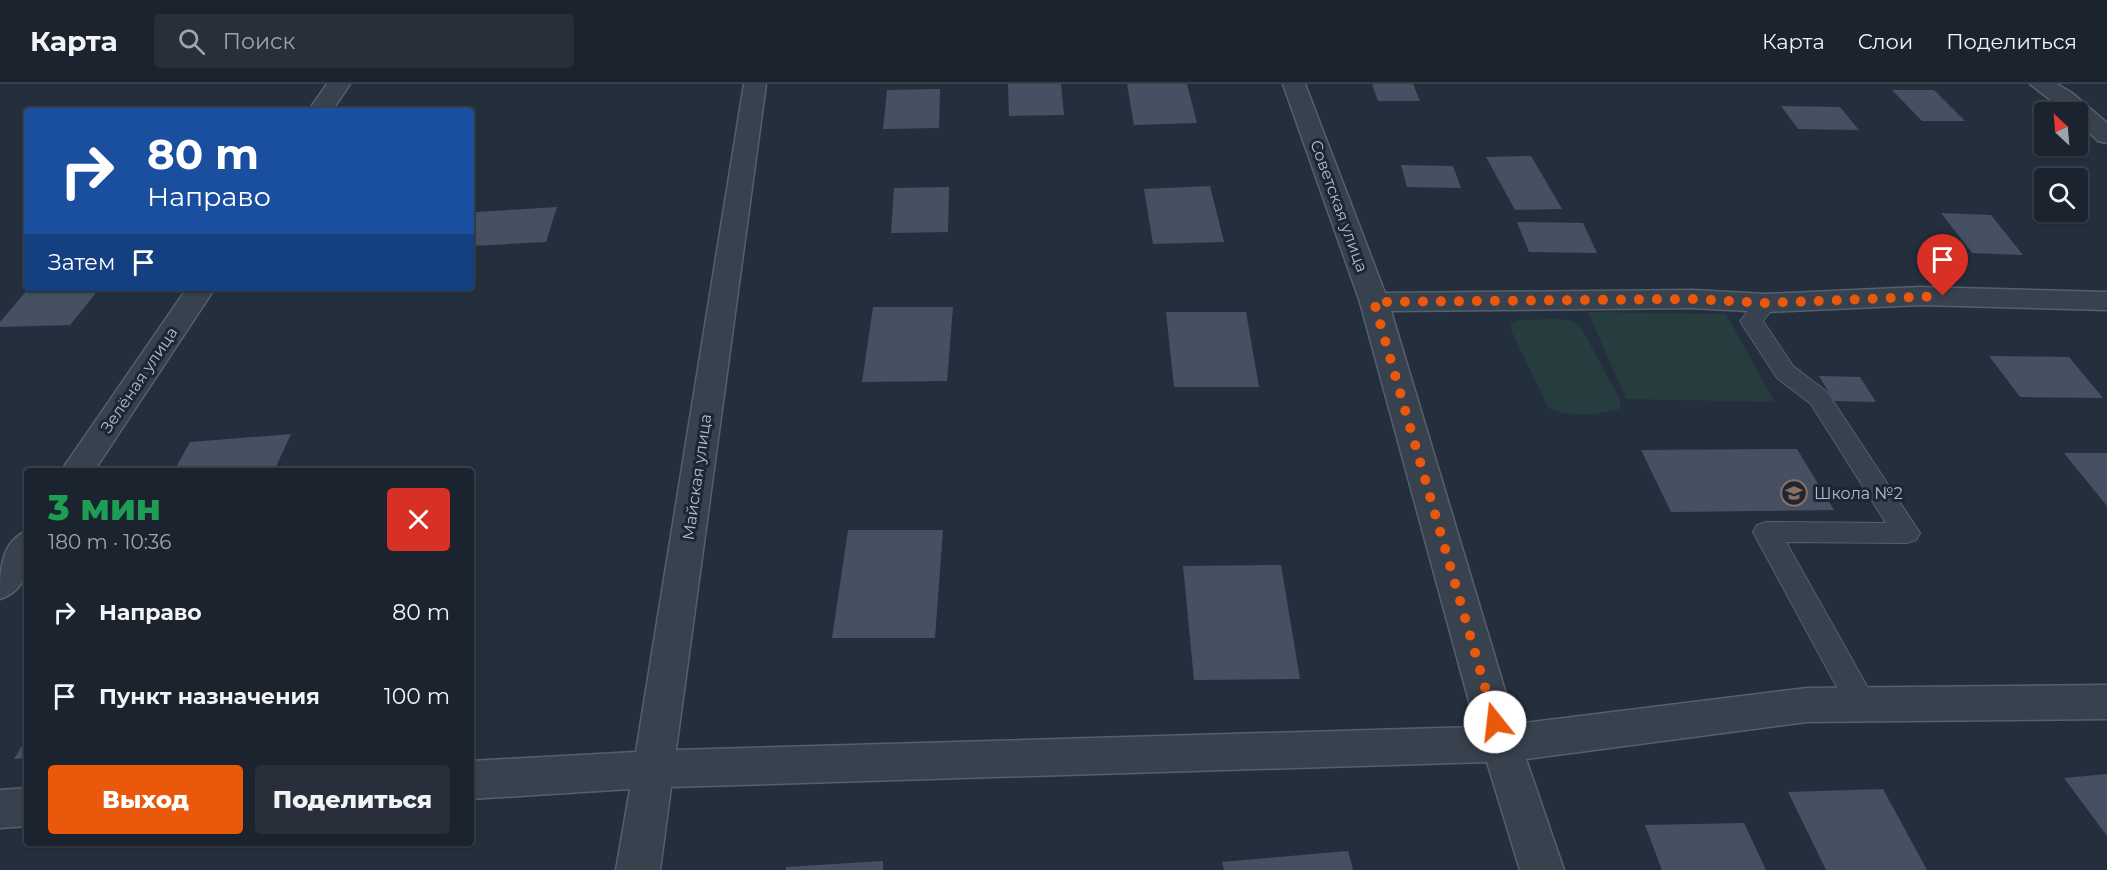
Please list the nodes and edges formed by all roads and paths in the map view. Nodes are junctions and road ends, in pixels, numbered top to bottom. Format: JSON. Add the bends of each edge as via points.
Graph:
{"nodes":[{"id":1,"x":339,"y":84,"type":"edge"},
{"id":2,"x":755,"y":84,"type":"edge"},
{"id":3,"x":1294,"y":84,"type":"edge"},
{"id":4,"x":2041,"y":84,"type":"edge"},
{"id":5,"x":323,"y":108,"type":"edge"},
{"id":6,"x":2107,"y":136,"type":"edge"},
{"id":7,"x":199,"y":291,"type":"edge"},
{"id":8,"x":2107,"y":301,"type":"edge"},
{"id":9,"x":1374,"y":302,"type":"junction"},
{"id":10,"x":1766,"y":303,"type":"junction"},
{"id":11,"x":79,"y":468,"type":"edge"},
{"id":12,"x":24,"y":549,"type":"edge"},
{"id":13,"x":0,"y":585,"type":"edge"},
{"id":14,"x":2107,"y":702,"type":"edge"},
{"id":15,"x":1862,"y":704,"type":"junction"},
{"id":16,"x":1501,"y":744,"type":"junction"},
{"id":17,"x":653,"y":768,"type":"junction"},
{"id":18,"x":474,"y":780,"type":"edge"},
{"id":19,"x":24,"y":807,"type":"edge"},
{"id":20,"x":0,"y":809,"type":"edge"},
{"id":21,"x":638,"y":870,"type":"edge"},
{"id":22,"x":1542,"y":870,"type":"edge"}],
"edges":[{"from":1,"to":5,"type":"street"},
{"from":2,"to":17,"type":"street","name":"Майская улица"},
{"from":3,"to":9,"type":"street","name":"Советская улица"},
{"from":4,"to":6,"type":"street"},
{"from":7,"to":11,"type":"street","name":"Зелёная улица"},
{"from":8,"to":10,"type":"street","via":[[1920,296]]},
{"from":9,"to":10,"type":"street","via":[[1692,299]]},
{"from":9,"to":16,"type":"street","name":"Советская улица"},
{"from":10,"to":15,"type":"lane","via":[[1751,321],[1785,372],[1819,398],[1907,533],[1766,532]]},
{"from":12,"to":13,"type":"street"},
{"from":14,"to":15,"type":"street"},
{"from":15,"to":16,"type":"street","via":[[1807,705]]},
{"from":16,"to":17,"type":"street"},
{"from":16,"to":22,"type":"street","name":"Советская улица"},
{"from":17,"to":18,"type":"street"},
{"from":17,"to":21,"type":"street","name":"Майская улица"},
{"from":19,"to":20,"type":"street"}]}
